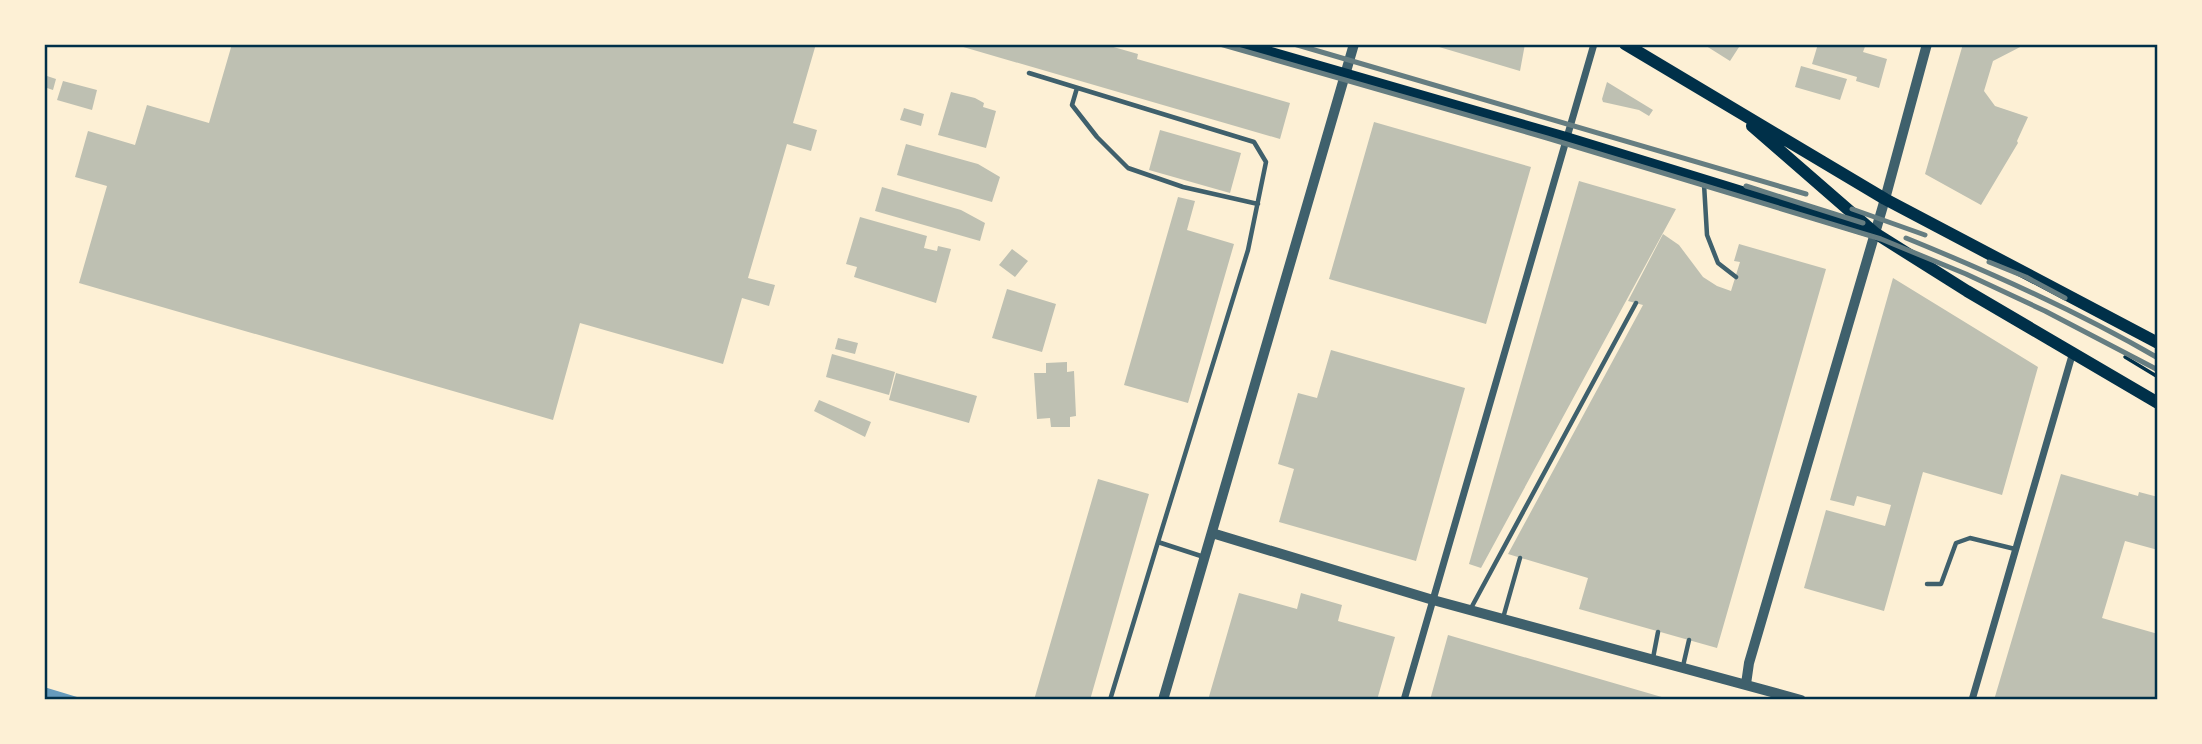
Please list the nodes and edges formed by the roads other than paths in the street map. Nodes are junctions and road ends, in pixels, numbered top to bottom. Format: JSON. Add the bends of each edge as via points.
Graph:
{"nodes":[{"id":1,"x":1240,"y":44,"type":"edge"},
{"id":2,"x":1354,"y":44,"type":"edge"},
{"id":3,"x":1594,"y":44,"type":"edge"},
{"id":4,"x":1625,"y":44,"type":"edge"},
{"id":5,"x":1927,"y":44,"type":"edge"},
{"id":6,"x":1029,"y":74,"type":"dead end"},
{"id":7,"x":1345,"y":75,"type":"junction"},
{"id":8,"x":1077,"y":88,"type":"junction"},
{"id":9,"x":1725,"y":103,"type":"junction"},
{"id":10,"x":1566,"y":138,"type":"junction"},
{"id":11,"x":1704,"y":181,"type":"junction"},
{"id":12,"x":1885,"y":200,"type":"junction"},
{"id":13,"x":1258,"y":204,"type":"junction"},
{"id":14,"x":1875,"y":233,"type":"junction"},
{"id":15,"x":1736,"y":277,"type":"dead end"},
{"id":16,"x":1636,"y":303,"type":"dead end"},
{"id":17,"x":2158,"y":343,"type":"edge"},
{"id":18,"x":2073,"y":352,"type":"junction"},
{"id":19,"x":2158,"y":403,"type":"edge"},
{"id":20,"x":1212,"y":533,"type":"junction"},
{"id":21,"x":1158,"y":542,"type":"junction"},
{"id":22,"x":2015,"y":550,"type":"junction"},
{"id":23,"x":1205,"y":557,"type":"junction"},
{"id":24,"x":1520,"y":558,"type":"dead end"},
{"id":25,"x":1927,"y":584,"type":"dead end"},
{"id":26,"x":1433,"y":600,"type":"junction"},
{"id":27,"x":1470,"y":610,"type":"junction"},
{"id":28,"x":1502,"y":618,"type":"junction"},
{"id":29,"x":1658,"y":632,"type":"dead end"},
{"id":30,"x":1689,"y":640,"type":"dead end"},
{"id":31,"x":1653,"y":659,"type":"junction"},
{"id":32,"x":1683,"y":667,"type":"junction"},
{"id":33,"x":1746,"y":684,"type":"junction"},
{"id":34,"x":1110,"y":700,"type":"edge"},
{"id":35,"x":1163,"y":700,"type":"edge"},
{"id":36,"x":1404,"y":700,"type":"edge"},
{"id":37,"x":1801,"y":700,"type":"edge"},
{"id":38,"x":1972,"y":700,"type":"edge"}],
"edges":[{"from":1,"to":7,"type":"main road"},
{"from":2,"to":7,"type":"street"},
{"from":3,"to":10,"type":"street"},
{"from":4,"to":9,"type":"main road"},
{"from":5,"to":12,"type":"street"},
{"from":6,"to":8,"type":"lane"},
{"from":7,"to":10,"type":"main road"},
{"from":7,"to":20,"type":"street"},
{"from":8,"to":13,"type":"lane","via":[[1072,105],[1128,168],[1183,187]]},
{"from":8,"to":13,"type":"lane","via":[[1254,142],[1266,162]]},
{"from":9,"to":12,"type":"main road"},
{"from":9,"to":14,"type":"main road"},
{"from":10,"to":11,"type":"main road"},
{"from":10,"to":26,"type":"street"},
{"from":11,"to":14,"type":"main road"},
{"from":11,"to":15,"type":"lane","via":[[1707,236],[1718,263]]},
{"from":12,"to":14,"type":"street"},
{"from":12,"to":17,"type":"main road"},
{"from":13,"to":21,"type":"lane"},
{"from":14,"to":18,"type":"main road"},
{"from":14,"to":33,"type":"street"},
{"from":16,"to":27,"type":"lane"},
{"from":18,"to":19,"type":"main road"},
{"from":18,"to":22,"type":"street"},
{"from":20,"to":23,"type":"street"},
{"from":20,"to":26,"type":"street"},
{"from":21,"to":23,"type":"lane"},
{"from":21,"to":34,"type":"lane"},
{"from":22,"to":25,"type":"lane","via":[[1970,538],[1956,543],[1941,583]]},
{"from":22,"to":38,"type":"street"},
{"from":23,"to":35,"type":"street"},
{"from":24,"to":28,"type":"lane"},
{"from":26,"to":27,"type":"street"},
{"from":26,"to":36,"type":"street"},
{"from":27,"to":28,"type":"street"},
{"from":28,"to":31,"type":"street"},
{"from":29,"to":31,"type":"lane"},
{"from":30,"to":32,"type":"lane"},
{"from":31,"to":32,"type":"street"},
{"from":32,"to":33,"type":"street"},
{"from":33,"to":37,"type":"street"}]}
